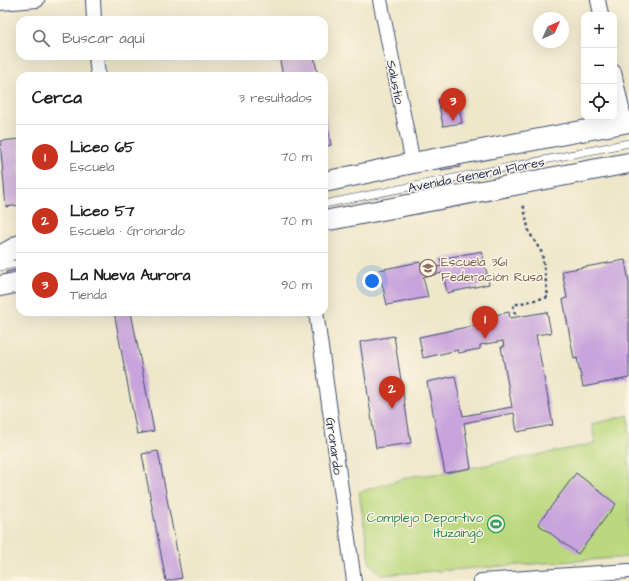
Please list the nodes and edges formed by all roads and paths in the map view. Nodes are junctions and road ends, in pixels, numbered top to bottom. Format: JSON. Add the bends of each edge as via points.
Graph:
{"nodes":[{"id":1,"x":37,"y":0,"type":"edge"},
{"id":2,"x":93,"y":0,"type":"edge"},
{"id":3,"x":380,"y":0,"type":"edge"},
{"id":4,"x":598,"y":0,"type":"edge"},
{"id":5,"x":0,"y":3,"type":"edge"},
{"id":6,"x":601,"y":12,"type":"edge"},
{"id":7,"x":94,"y":16,"type":"edge"},
{"id":8,"x":96,"y":60,"type":"edge"},
{"id":9,"x":98,"y":72,"type":"edge"},
{"id":10,"x":617,"y":84,"type":"edge"},
{"id":11,"x":627,"y":123,"type":"edge"},
{"id":12,"x":629,"y":143,"type":"edge"},
{"id":13,"x":413,"y":163,"type":"junction"},
{"id":14,"x":629,"y":163,"type":"edge"},
{"id":15,"x":328,"y":181,"type":"edge"},
{"id":16,"x":328,"y":203,"type":"edge"},
{"id":17,"x":523,"y":204,"type":"dead end"},
{"id":18,"x":328,"y":221,"type":"edge"},
{"id":19,"x":16,"y":242,"type":"edge"},
{"id":20,"x":0,"y":245,"type":"edge"},
{"id":21,"x":16,"y":247,"type":"edge"},
{"id":22,"x":0,"y":256,"type":"edge"},
{"id":23,"x":16,"y":264,"type":"edge"},
{"id":24,"x":0,"y":267,"type":"edge"},
{"id":25,"x":16,"y":283,"type":"edge"},
{"id":26,"x":0,"y":286,"type":"edge"},
{"id":27,"x":515,"y":314,"type":"dead end"},
{"id":28,"x":317,"y":316,"type":"edge"},
{"id":29,"x":629,"y":571,"type":"edge"},
{"id":30,"x":354,"y":581,"type":"edge"},
{"id":31,"x":481,"y":581,"type":"edge"}],
"edges":[{"from":1,"to":5,"type":"street"},
{"from":2,"to":7,"type":"street"},
{"from":3,"to":13,"type":"street","name":"Salustio"},
{"from":4,"to":6,"type":"street"},
{"from":8,"to":9,"type":"street"},
{"from":10,"to":11,"type":"street"},
{"from":11,"to":13,"type":"main road","name":"Avenida General Flores"},
{"from":12,"to":16,"type":"lane","name":"Avenida General Flores"},
{"from":13,"to":15,"type":"main road","name":"Avenida General Flores"},
{"from":14,"to":18,"type":"main road","name":"Avenida General Flores"},
{"from":17,"to":27,"type":"path","via":[[530,232],[542,254],[548,297],[513,306]]},
{"from":19,"to":20,"type":"main road"},
{"from":21,"to":22,"type":"main road"},
{"from":23,"to":24,"type":"lane"},
{"from":25,"to":26,"type":"main road"},
{"from":28,"to":30,"type":"street","name":"Gronardo"},
{"from":29,"to":31,"type":"street"}]}
